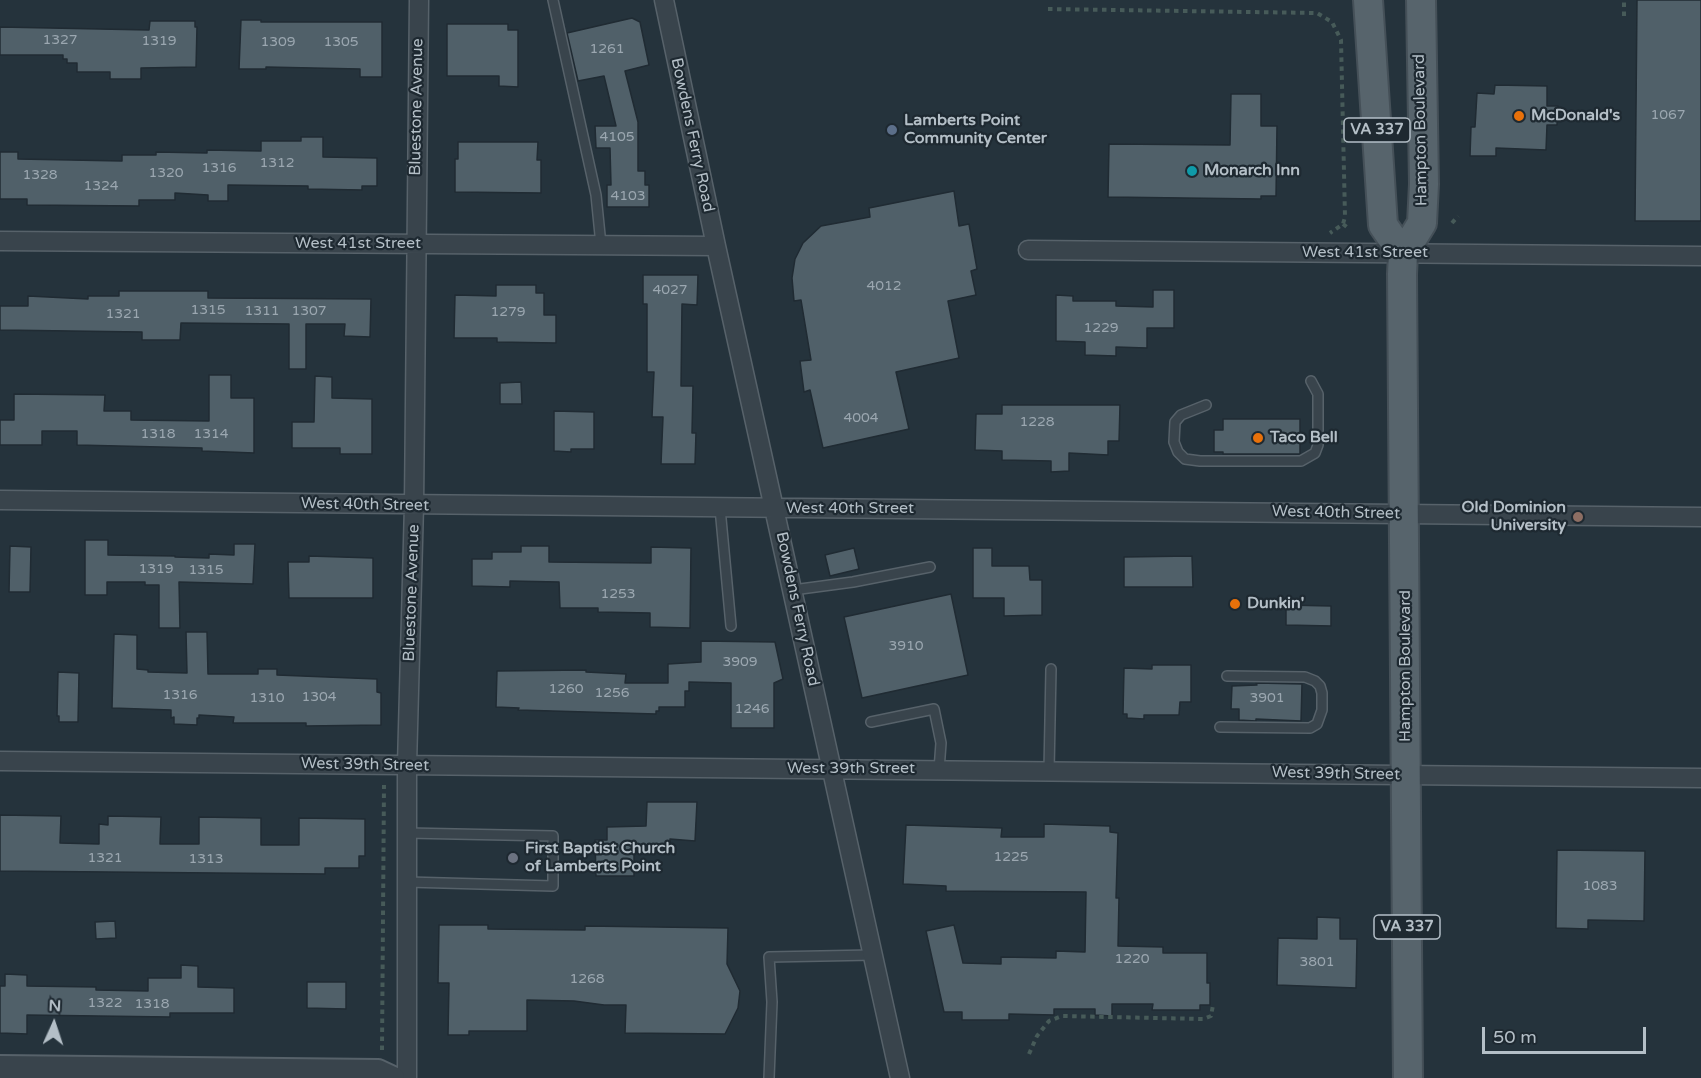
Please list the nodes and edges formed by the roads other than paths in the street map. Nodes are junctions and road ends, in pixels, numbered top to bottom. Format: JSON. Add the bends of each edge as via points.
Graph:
{"nodes":[{"id":1,"x":419,"y":0,"type":"edge"},
{"id":2,"x":553,"y":0,"type":"edge"},
{"id":3,"x":664,"y":0,"type":"edge"},
{"id":4,"x":1368,"y":0,"type":"edge"},
{"id":5,"x":1421,"y":0,"type":"edge"},
{"id":6,"x":0,"y":241,"type":"edge"},
{"id":7,"x":416,"y":245,"type":"junction"},
{"id":8,"x":601,"y":245,"type":"junction"},
{"id":9,"x":716,"y":246,"type":"junction"},
{"id":10,"x":1028,"y":250,"type":"dead end"},
{"id":11,"x":1402,"y":254,"type":"junction"},
{"id":12,"x":1701,"y":255,"type":"edge"},
{"id":13,"x":1311,"y":381,"type":"dead end"},
{"id":14,"x":1206,"y":405,"type":"dead end"},
{"id":15,"x":0,"y":500,"type":"edge"},
{"id":16,"x":414,"y":505,"type":"junction"},
{"id":17,"x":720,"y":508,"type":"junction"},
{"id":18,"x":775,"y":508,"type":"junction"},
{"id":19,"x":1405,"y":515,"type":"junction"},
{"id":20,"x":1701,"y":517,"type":"edge"},
{"id":21,"x":930,"y":567,"type":"dead end"},
{"id":22,"x":793,"y":590,"type":"junction"},
{"id":23,"x":731,"y":626,"type":"dead end"},
{"id":24,"x":1051,"y":669,"type":"dead end"},
{"id":25,"x":1227,"y":676,"type":"dead end"},
{"id":26,"x":872,"y":722,"type":"dead end"},
{"id":27,"x":1220,"y":727,"type":"dead end"},
{"id":28,"x":0,"y":761,"type":"edge"},
{"id":29,"x":407,"y":765,"type":"junction"},
{"id":30,"x":832,"y":769,"type":"junction"},
{"id":31,"x":939,"y":770,"type":"junction"},
{"id":32,"x":1049,"y":771,"type":"junction"},
{"id":33,"x":1407,"y":776,"type":"junction"},
{"id":34,"x":1701,"y":778,"type":"edge"},
{"id":35,"x":407,"y":833,"type":"junction"},
{"id":36,"x":407,"y":882,"type":"junction"},
{"id":37,"x":873,"y":955,"type":"junction"},
{"id":38,"x":0,"y":1067,"type":"edge"},
{"id":39,"x":393,"y":1078,"type":"edge"},
{"id":40,"x":407,"y":1078,"type":"edge"},
{"id":41,"x":769,"y":1078,"type":"edge"},
{"id":42,"x":900,"y":1078,"type":"edge"},
{"id":43,"x":1408,"y":1078,"type":"edge"}],
"edges":[{"from":1,"to":7,"type":"street","name":"Bluestone Avenue"},
{"from":2,"to":8,"type":"lane","via":[[594,185]]},
{"from":3,"to":9,"type":"street","name":"Bowdens Ferry Road"},
{"from":4,"to":11,"type":"main road","number":"VA 337","via":[[1383,225]]},
{"from":5,"to":11,"type":"main road","name":"Hampton Boulevard","number":"VA 337","via":[[1422,223]]},
{"from":6,"to":7,"type":"street","name":"West 41st Street"},
{"from":7,"to":8,"type":"street","name":"West 41st Street"},
{"from":7,"to":16,"type":"street","name":"Bluestone Avenue"},
{"from":8,"to":9,"type":"street","name":"West 41st Street"},
{"from":9,"to":18,"type":"street","name":"Bowdens Ferry Road"},
{"from":10,"to":11,"type":"street","name":"West 41st Street"},
{"from":11,"to":12,"type":"street","name":"West 41st Street"},
{"from":11,"to":19,"type":"main road","name":"Hampton Boulevard","number":"VA 337"},
{"from":13,"to":14,"type":"lane","via":[[1318,394],[1318,445],[1315,453],[1301,461],[1185,459],[1174,442],[1175,422],[1181,415]]},
{"from":15,"to":16,"type":"street","name":"West 40th Street"},
{"from":16,"to":17,"type":"street","name":"West 40th Street"},
{"from":16,"to":29,"type":"street","name":"Bluestone Avenue"},
{"from":17,"to":18,"type":"street","name":"West 40th Street"},
{"from":17,"to":23,"type":"lane"},
{"from":18,"to":19,"type":"street","name":"West 40th Street"},
{"from":18,"to":22,"type":"street","name":"Bowdens Ferry Road"},
{"from":19,"to":20,"type":"street","name":"West 40th Street"},
{"from":19,"to":33,"type":"main road","name":"Hampton Boulevard","number":"VA 337"},
{"from":21,"to":22,"type":"lane"},
{"from":22,"to":30,"type":"street","name":"Bowdens Ferry Road"},
{"from":24,"to":32,"type":"lane"},
{"from":25,"to":27,"type":"lane","via":[[1305,677],[1320,686],[1322,711],[1317,724],[1310,728]]},
{"from":26,"to":31,"type":"lane","via":[[934,709],[941,743]]},
{"from":28,"to":29,"type":"street","name":"West 39th Street"},
{"from":29,"to":30,"type":"street","name":"West 39th Street"},
{"from":29,"to":35,"type":"street","name":"Bluestone Avenue"},
{"from":30,"to":31,"type":"street","name":"West 39th Street"},
{"from":30,"to":37,"type":"street","name":"Bowdens Ferry Road"},
{"from":31,"to":32,"type":"street","name":"West 39th Street"},
{"from":32,"to":33,"type":"street","name":"West 39th Street"},
{"from":33,"to":34,"type":"street","name":"West 39th Street"},
{"from":33,"to":43,"type":"main road","name":"Hampton Boulevard","number":"VA 337"},
{"from":35,"to":36,"type":"street","name":"Bluestone Avenue"},
{"from":35,"to":36,"type":"lane","via":[[554,836],[553,886]]},
{"from":36,"to":40,"type":"street","name":"Bluestone Avenue"},
{"from":37,"to":41,"type":"lane","via":[[770,957]]},
{"from":37,"to":42,"type":"street","name":"Bowdens Ferry Road"},
{"from":38,"to":39,"type":"street","via":[[378,1071]]}]}
